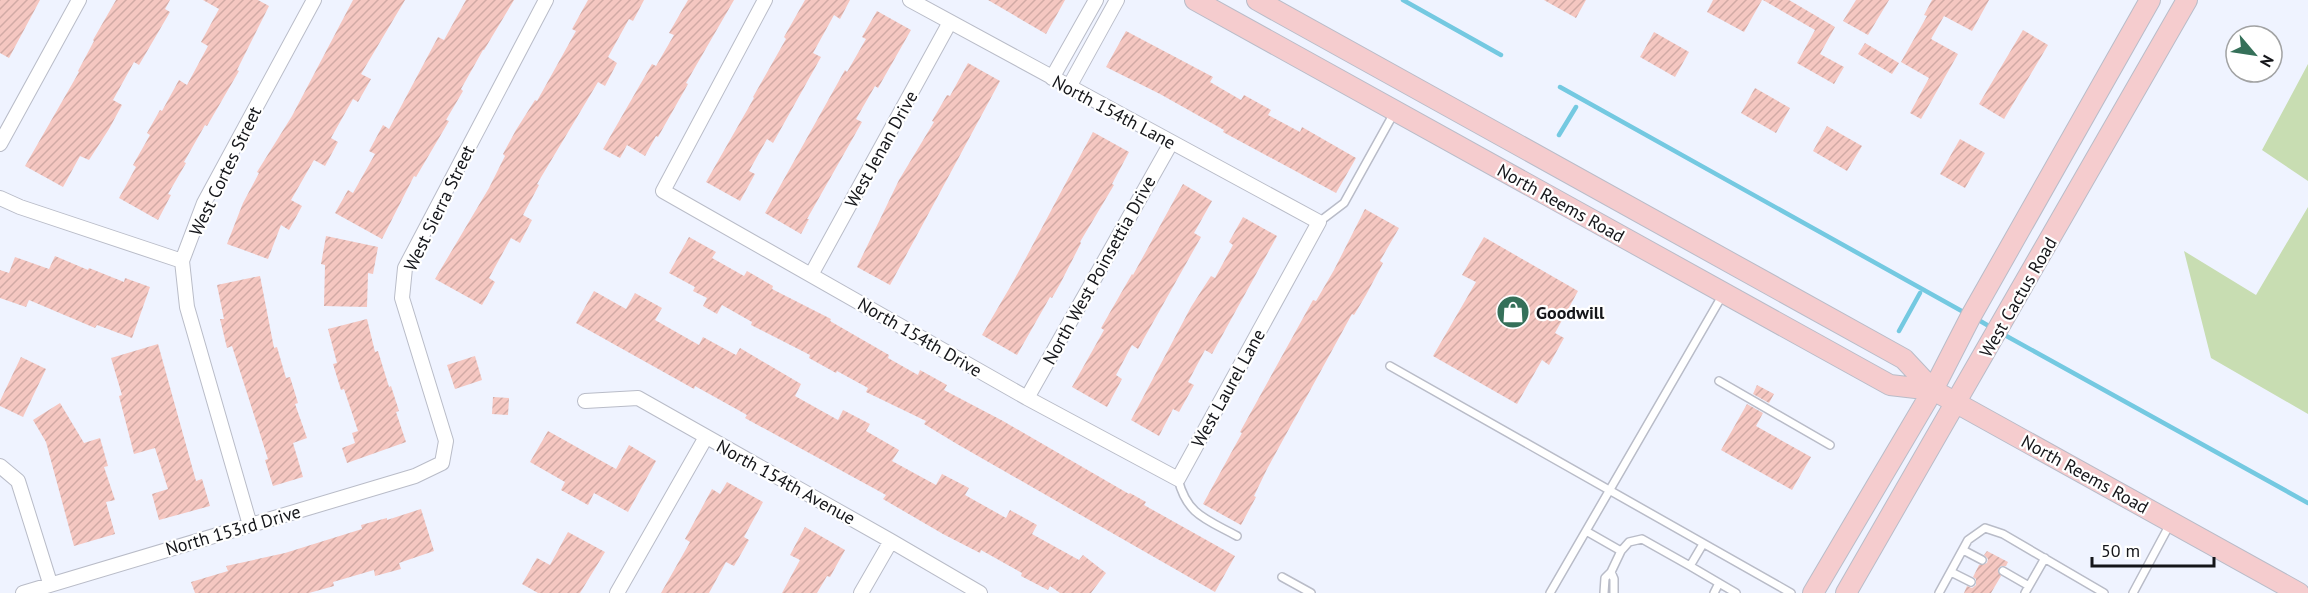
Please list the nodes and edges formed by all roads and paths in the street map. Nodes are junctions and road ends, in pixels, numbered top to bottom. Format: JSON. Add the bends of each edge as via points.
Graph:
{"nodes":[{"id":1,"x":79,"y":0,"type":"edge"},
{"id":2,"x":314,"y":0,"type":"edge"},
{"id":3,"x":546,"y":0,"type":"edge"},
{"id":4,"x":765,"y":0,"type":"edge"},
{"id":5,"x":910,"y":0,"type":"edge"},
{"id":6,"x":1096,"y":0,"type":"edge"},
{"id":7,"x":1117,"y":0,"type":"edge"},
{"id":8,"x":1195,"y":0,"type":"edge"},
{"id":9,"x":1257,"y":0,"type":"edge"},
{"id":10,"x":2150,"y":0,"type":"edge"},
{"id":11,"x":2187,"y":0,"type":"edge"},
{"id":12,"x":950,"y":22,"type":"junction"},
{"id":13,"x":1052,"y":78,"type":"junction"},
{"id":14,"x":1069,"y":87,"type":"junction"},
{"id":15,"x":1395,"y":111,"type":"junction"},
{"id":16,"x":1511,"y":141,"type":"junction"},
{"id":17,"x":1171,"y":143,"type":"junction"},
{"id":18,"x":0,"y":144,"type":"edge"},
{"id":19,"x":1497,"y":166,"type":"junction"},
{"id":20,"x":0,"y":198,"type":"edge"},
{"id":21,"x":1319,"y":222,"type":"junction"},
{"id":22,"x":182,"y":261,"type":"junction"},
{"id":23,"x":811,"y":275,"type":"junction"},
{"id":24,"x":1724,"y":294,"type":"junction"},
{"id":25,"x":1390,"y":366,"type":"dead end"},
{"id":26,"x":1719,"y":381,"type":"dead end"},
{"id":27,"x":1933,"y":390,"type":"junction"},
{"id":28,"x":1028,"y":398,"type":"junction"},
{"id":29,"x":585,"y":401,"type":"dead end"},
{"id":30,"x":1957,"y":402,"type":"junction"},
{"id":31,"x":706,"y":437,"type":"junction"},
{"id":32,"x":1830,"y":445,"type":"dead end"},
{"id":33,"x":442,"y":463,"type":"joint"},
{"id":34,"x":0,"y":466,"type":"edge"},
{"id":35,"x":1178,"y":479,"type":"junction"},
{"id":36,"x":1609,"y":491,"type":"junction"},
{"id":37,"x":2171,"y":522,"type":"junction"},
{"id":38,"x":250,"y":525,"type":"junction"},
{"id":39,"x":1586,"y":531,"type":"junction"},
{"id":40,"x":1237,"y":536,"type":"dead end"},
{"id":41,"x":891,"y":541,"type":"junction"},
{"id":42,"x":1703,"y":544,"type":"junction"},
{"id":43,"x":1963,"y":550,"type":"junction"},
{"id":44,"x":1621,"y":551,"type":"junction"},
{"id":45,"x":2045,"y":558,"type":"junction"},
{"id":46,"x":1982,"y":560,"type":"dead end"},
{"id":47,"x":1690,"y":566,"type":"junction"},
{"id":48,"x":2003,"y":571,"type":"dead end"},
{"id":49,"x":1611,"y":572,"type":"junction"},
{"id":50,"x":1951,"y":572,"type":"junction"},
{"id":51,"x":1282,"y":577,"type":"dead end"},
{"id":52,"x":1971,"y":582,"type":"dead end"},
{"id":53,"x":50,"y":583,"type":"junction"},
{"id":54,"x":1719,"y":583,"type":"junction"},
{"id":55,"x":2029,"y":586,"type":"junction"},
{"id":56,"x":1941,"y":592,"type":"edge"},
{"id":57,"x":23,"y":593,"type":"edge"},
{"id":58,"x":617,"y":593,"type":"edge"},
{"id":59,"x":861,"y":593,"type":"edge"},
{"id":60,"x":980,"y":593,"type":"edge"},
{"id":61,"x":1311,"y":593,"type":"edge"},
{"id":62,"x":1550,"y":593,"type":"edge"},
{"id":63,"x":1604,"y":593,"type":"edge"},
{"id":64,"x":1614,"y":593,"type":"edge"},
{"id":65,"x":1714,"y":593,"type":"edge"},
{"id":66,"x":1736,"y":593,"type":"edge"},
{"id":67,"x":1791,"y":593,"type":"edge"},
{"id":68,"x":1813,"y":593,"type":"edge"},
{"id":69,"x":1846,"y":593,"type":"edge"},
{"id":70,"x":2025,"y":593,"type":"edge"},
{"id":71,"x":2104,"y":593,"type":"edge"},
{"id":72,"x":2133,"y":593,"type":"edge"},
{"id":73,"x":2299,"y":593,"type":"edge"}],
"edges":[{"from":1,"to":18,"type":"street"},
{"from":2,"to":22,"type":"street","name":"West Cortes Street","via":[[204,203]]},
{"from":3,"to":33,"type":"street","name":"West Sierra Street","via":[[405,268],[402,298],[446,441]]},
{"from":4,"to":23,"type":"street","name":"North 154th Drive","via":[[663,191]]},
{"from":5,"to":12,"type":"street","name":"North 154th Lane"},
{"from":6,"to":13,"type":"street"},
{"from":7,"to":14,"type":"street"},
{"from":8,"to":15,"type":"main road","name":"North Reems Road"},
{"from":9,"to":16,"type":"main road","name":"North Reems Road"},
{"from":10,"to":27,"type":"main road","name":"West Cactus Road"},
{"from":11,"to":30,"type":"main road","name":"West Cactus Road"},
{"from":12,"to":13,"type":"street","name":"North 154th Lane"},
{"from":12,"to":23,"type":"street","name":"West Jenan Drive"},
{"from":13,"to":14,"type":"street","name":"North 154th Lane"},
{"from":14,"to":17,"type":"street","name":"North 154th Lane"},
{"from":15,"to":19,"type":"main road","name":"North Reems Road"},
{"from":15,"to":21,"type":"lane","via":[[1344,203]]},
{"from":16,"to":19,"type":"main road"},
{"from":16,"to":27,"type":"main road","name":"North Reems Road","via":[[1904,359]]},
{"from":17,"to":21,"type":"street","name":"North 154th Lane"},
{"from":17,"to":28,"type":"street","name":"North West Poinsettia Drive"},
{"from":19,"to":24,"type":"main road","name":"North Reems Road"},
{"from":20,"to":22,"type":"street"},
{"from":21,"to":35,"type":"street","name":"West Laurel Lane"},
{"from":22,"to":38,"type":"street","name":"West Cortes Street","via":[[187,307]]},
{"from":23,"to":28,"type":"street","name":"North 154th Drive"},
{"from":24,"to":27,"type":"main road","name":"North Reems Road","via":[[1890,385]]},
{"from":24,"to":36,"type":"lane"},
{"from":25,"to":36,"type":"lane"},
{"from":26,"to":32,"type":"lane"},
{"from":27,"to":30,"type":"main road","name":"North Reems Road"},
{"from":27,"to":68,"type":"main road","name":"West Cactus Road"},
{"from":28,"to":35,"type":"street","name":"North 154th Drive"},
{"from":29,"to":31,"type":"street","name":"North 154th Avenue","via":[[638,398]]},
{"from":30,"to":37,"type":"main road","name":"North Reems Road"},
{"from":30,"to":69,"type":"main road","name":"West Cactus Road"},
{"from":31,"to":41,"type":"street","name":"North 154th Avenue"},
{"from":31,"to":58,"type":"street"},
{"from":33,"to":38,"type":"street","name":"North 153rd Drive","via":[[415,476]]},
{"from":34,"to":53,"type":"street","via":[[18,481]]},
{"from":35,"to":40,"type":"lane","via":[[1183,496],[1197,514]]},
{"from":36,"to":39,"type":"lane"},
{"from":36,"to":42,"type":"lane"},
{"from":37,"to":72,"type":"lane"},
{"from":37,"to":73,"type":"main road","name":"North Reems Road"},
{"from":38,"to":53,"type":"street","name":"North 153rd Drive"},
{"from":39,"to":44,"type":"lane"},
{"from":39,"to":62,"type":"lane"},
{"from":41,"to":59,"type":"street"},
{"from":41,"to":60,"type":"street","name":"North 154th Avenue"},
{"from":42,"to":47,"type":"lane"},
{"from":42,"to":67,"type":"lane"},
{"from":43,"to":45,"type":"lane","via":[[1968,540],[1985,528]]},
{"from":43,"to":46,"type":"lane"},
{"from":43,"to":50,"type":"lane"},
{"from":44,"to":47,"type":"lane","via":[[1629,542],[1642,539]]},
{"from":44,"to":49,"type":"lane"},
{"from":45,"to":55,"type":"lane"},
{"from":45,"to":71,"type":"lane"},
{"from":47,"to":54,"type":"lane"},
{"from":48,"to":55,"type":"lane"},
{"from":49,"to":63,"type":"lane","via":[[1605,578]]},
{"from":49,"to":64,"type":"lane"},
{"from":50,"to":52,"type":"lane"},
{"from":50,"to":56,"type":"lane"},
{"from":51,"to":61,"type":"lane"},
{"from":53,"to":57,"type":"street","name":"North 153rd Drive"},
{"from":54,"to":65,"type":"lane"},
{"from":54,"to":66,"type":"lane"},
{"from":55,"to":70,"type":"lane"}]}
